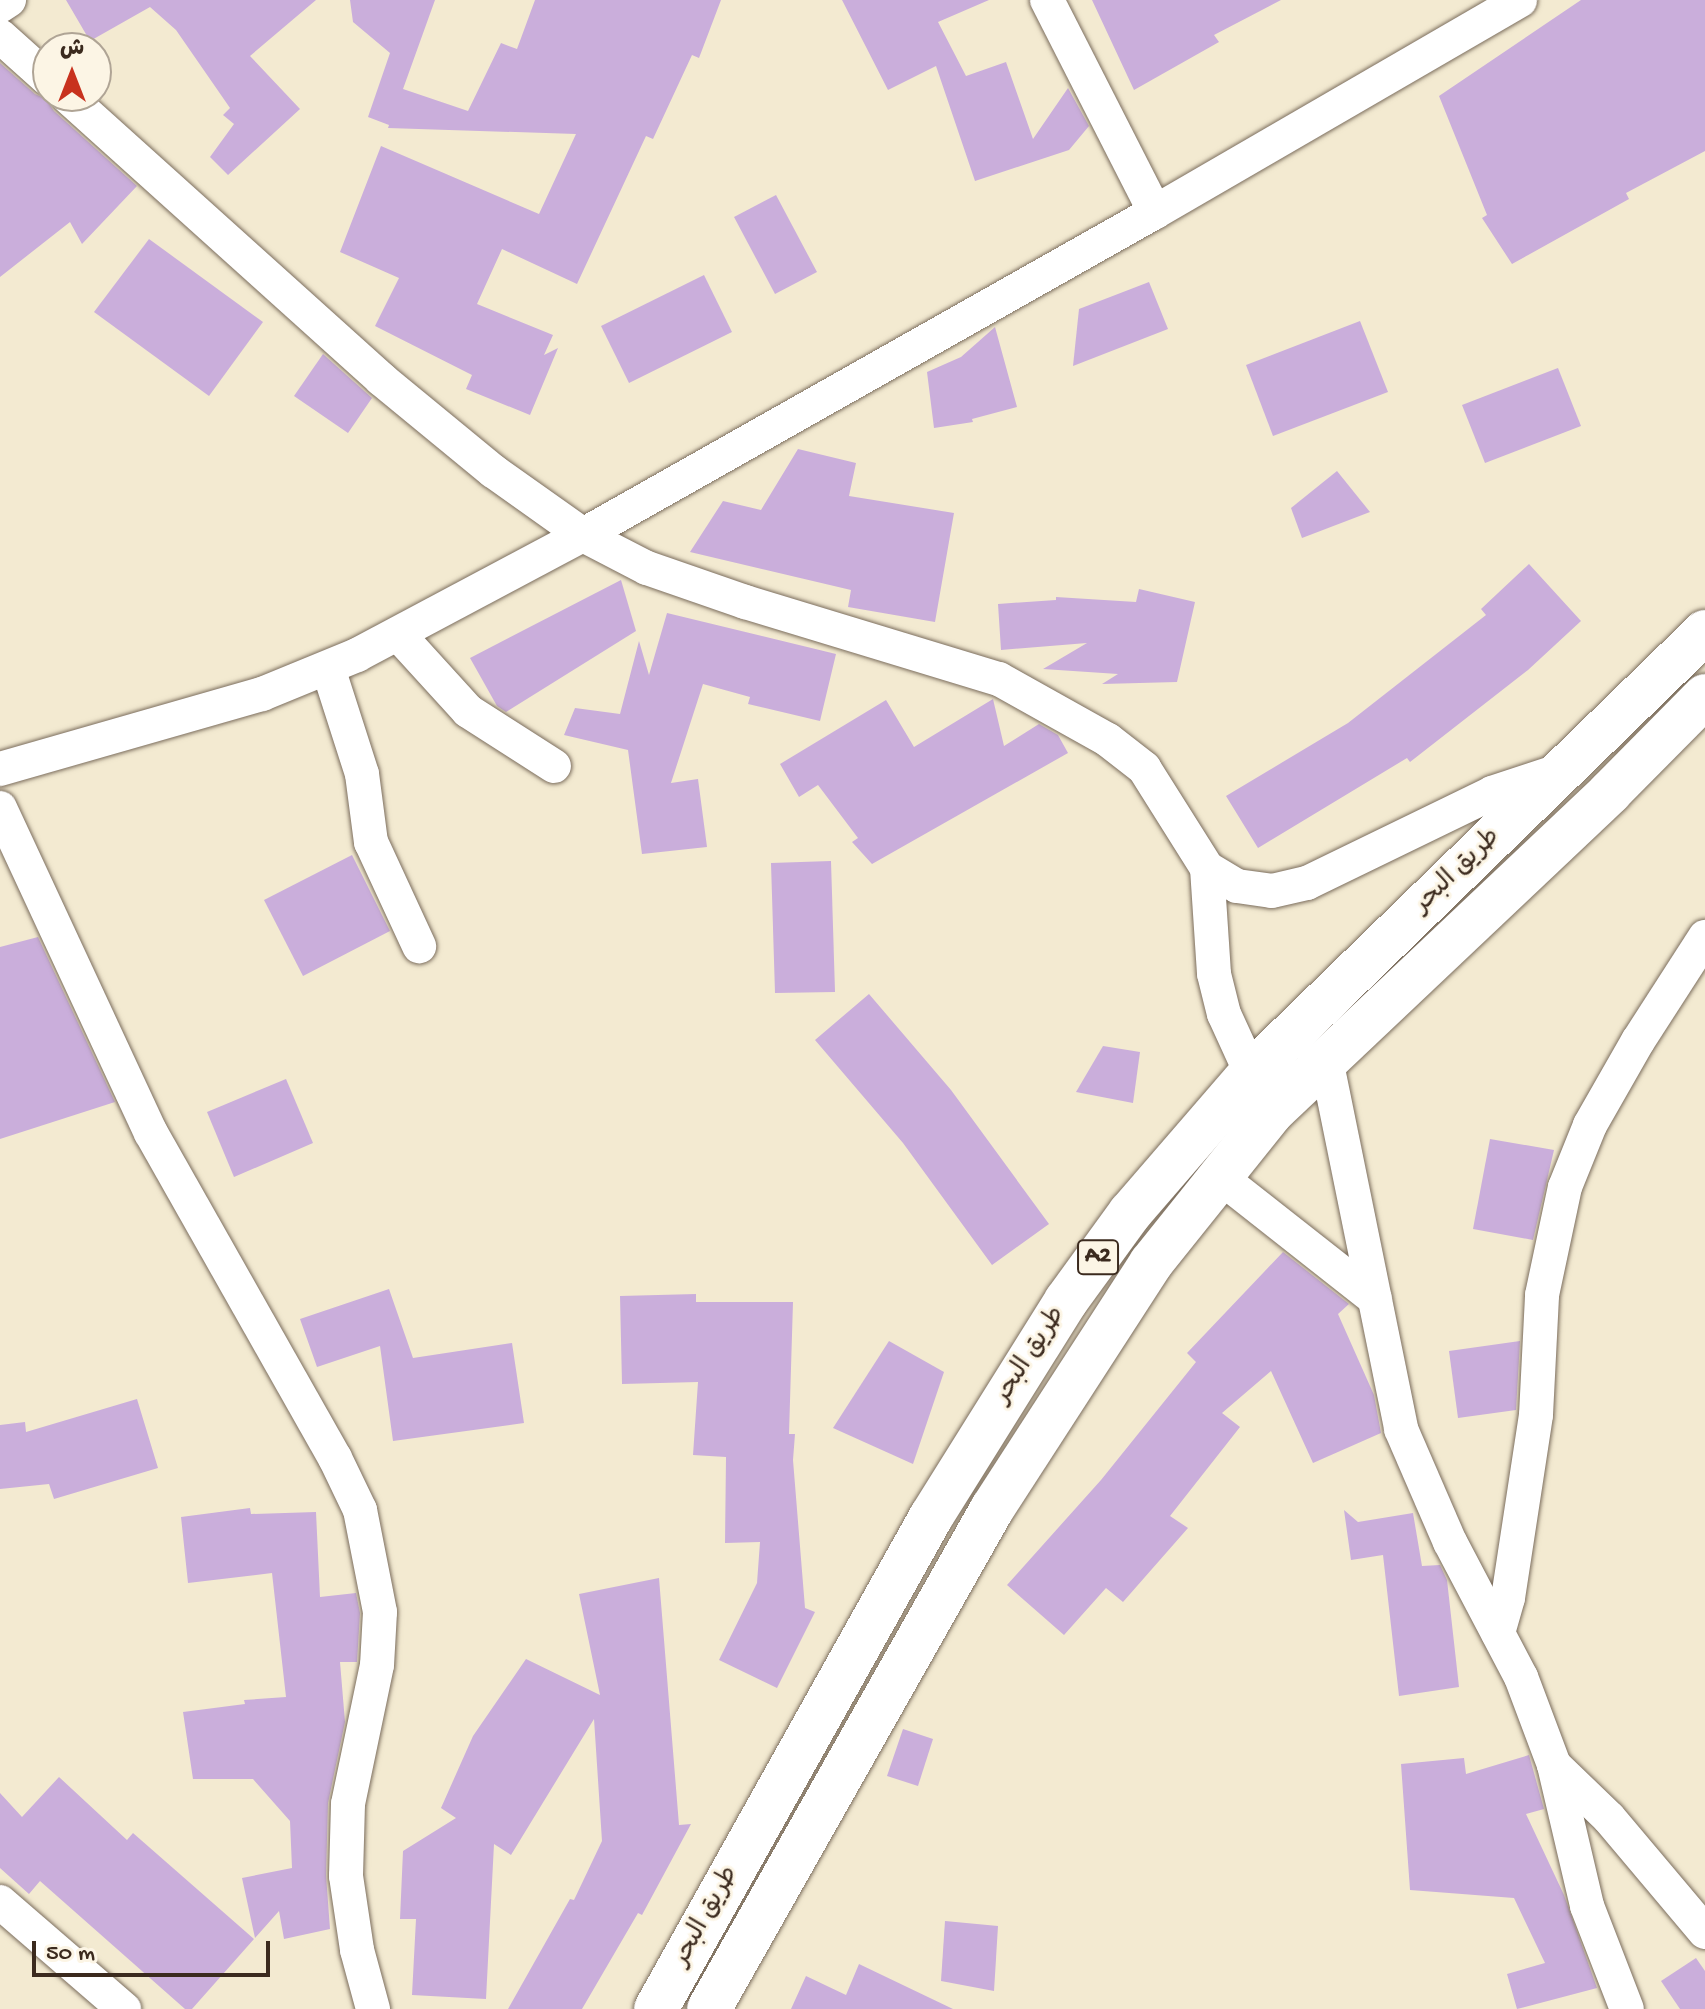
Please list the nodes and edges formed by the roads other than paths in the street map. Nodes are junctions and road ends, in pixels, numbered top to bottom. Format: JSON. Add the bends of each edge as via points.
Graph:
{"nodes":[{"id":1,"x":9,"y":0,"type":"edge"},
{"id":2,"x":1047,"y":0,"type":"edge"},
{"id":3,"x":1520,"y":0,"type":"edge"},
{"id":4,"x":0,"y":6,"type":"edge"},
{"id":5,"x":0,"y":36,"type":"edge"},
{"id":6,"x":32,"y":65,"type":"edge"},
{"id":7,"x":85,"y":112,"type":"edge"},
{"id":8,"x":1155,"y":212,"type":"junction"},
{"id":9,"x":583,"y":535,"type":"junction"},
{"id":10,"x":1705,"y":632,"type":"edge"},
{"id":11,"x":398,"y":634,"type":"junction"},
{"id":12,"x":328,"y":668,"type":"junction"},
{"id":13,"x":1705,"y":696,"type":"edge"},
{"id":14,"x":554,"y":766,"type":"dead end"},
{"id":15,"x":1565,"y":768,"type":"junction"},
{"id":16,"x":0,"y":769,"type":"edge"},
{"id":17,"x":0,"y":808,"type":"edge"},
{"id":18,"x":1207,"y":868,"type":"junction"},
{"id":19,"x":1705,"y":937,"type":"edge"},
{"id":20,"x":419,"y":946,"type":"dead end"},
{"id":21,"x":1326,"y":1059,"type":"junction"},
{"id":22,"x":1251,"y":1073,"type":"junction"},
{"id":23,"x":1220,"y":1177,"type":"junction"},
{"id":24,"x":1375,"y":1299,"type":"junction"},
{"id":25,"x":1498,"y":1633,"type":"junction"},
{"id":26,"x":1554,"y":1765,"type":"junction"},
{"id":27,"x":1667,"y":1884,"type":"junction"},
{"id":28,"x":0,"y":1902,"type":"edge"},
{"id":29,"x":1705,"y":1912,"type":"edge"},
{"id":30,"x":1705,"y":1932,"type":"edge"},
{"id":31,"x":124,"y":2009,"type":"edge"},
{"id":32,"x":373,"y":2009,"type":"edge"},
{"id":33,"x":656,"y":2009,"type":"edge"},
{"id":34,"x":709,"y":2009,"type":"edge"},
{"id":35,"x":1627,"y":2009,"type":"edge"}],
"edges":[{"from":1,"to":4,"type":"street"},
{"from":2,"to":8,"type":"street"},
{"from":3,"to":8,"type":"street"},
{"from":5,"to":6,"type":"street"},
{"from":7,"to":9,"type":"street","via":[[381,379],[493,471]]},
{"from":8,"to":9,"type":"street"},
{"from":9,"to":11,"type":"street"},
{"from":9,"to":18,"type":"street","via":[[647,568],[999,679],[1047,703],[1144,768]]},
{"from":10,"to":15,"type":"highway","name":"طريق البحر","number":"A2"},
{"from":11,"to":12,"type":"street"},
{"from":11,"to":14,"type":"street","via":[[468,711]]},
{"from":12,"to":16,"type":"street","via":[[262,694]]},
{"from":12,"to":20,"type":"street","via":[[362,774],[371,842]]},
{"from":13,"to":21,"type":"highway","name":"طريق البحر","number":"A2"},
{"from":15,"to":18,"type":"street","via":[[1492,793],[1307,883],[1272,891],[1237,886]]},
{"from":15,"to":22,"type":"highway","name":"طريق البحر","number":"A2"},
{"from":17,"to":32,"type":"street","via":[[151,1133],[360,1510],[380,1612],[377,1665],[348,1804],[346,1876]]},
{"from":18,"to":22,"type":"street","via":[[1214,974],[1224,1014]]},
{"from":19,"to":25,"type":"street","via":[[1590,1125],[1565,1187],[1542,1295],[1536,1415]]},
{"from":21,"to":23,"type":"highway","name":"طريق البحر","number":"A2","via":[[1271,1113]]},
{"from":21,"to":24,"type":"street"},
{"from":22,"to":33,"type":"highway","name":"طريق البحر","number":"A2","via":[[1130,1213],[1000,1403]]},
{"from":23,"to":24,"type":"street"},
{"from":23,"to":34,"type":"highway","name":"طريق البحر","number":"A2","via":[[1151,1263],[992,1509]]},
{"from":24,"to":25,"type":"street","via":[[1401,1429],[1450,1542]]},
{"from":25,"to":26,"type":"street"},
{"from":26,"to":27,"type":"street"},
{"from":26,"to":35,"type":"street","via":[[1587,1906]]},
{"from":27,"to":29,"type":"street"},
{"from":27,"to":30,"type":"street"},
{"from":28,"to":31,"type":"street"}]}
